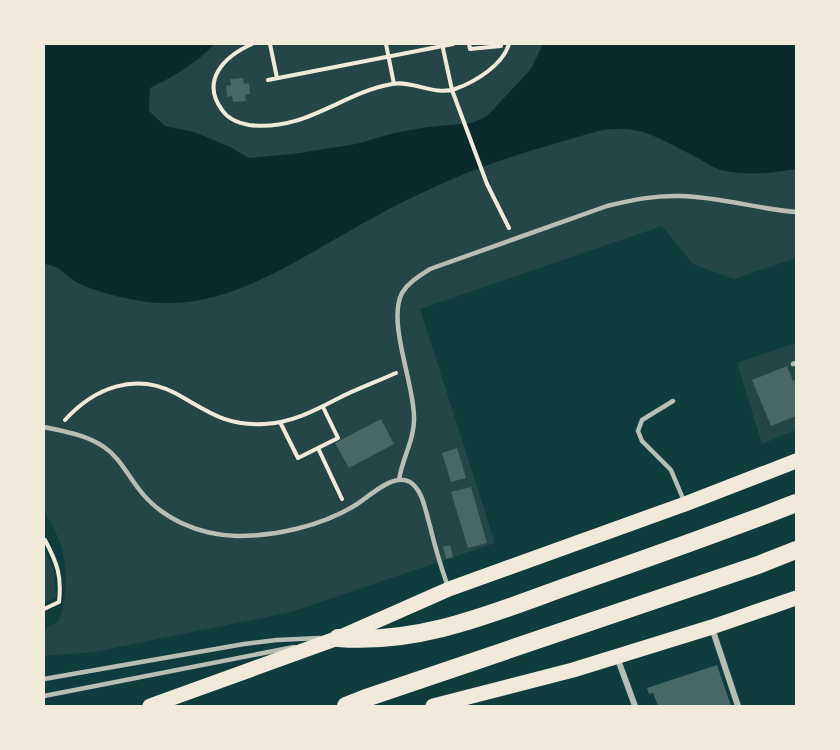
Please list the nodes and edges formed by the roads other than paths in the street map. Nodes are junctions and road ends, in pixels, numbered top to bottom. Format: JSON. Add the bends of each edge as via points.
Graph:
{"nodes":[{"id":1,"x":796,"y":212,"type":"edge"},
{"id":2,"x":674,"y":401,"type":"dead end"},
{"id":3,"x":44,"y":427,"type":"edge"},
{"id":4,"x":796,"y":461,"type":"edge"},
{"id":5,"x":399,"y":480,"type":"junction"},
{"id":6,"x":796,"y":503,"type":"edge"},
{"id":7,"x":685,"y":504,"type":"junction"},
{"id":8,"x":796,"y":550,"type":"edge"},
{"id":9,"x":449,"y":589,"type":"junction"},
{"id":10,"x":796,"y":598,"type":"edge"},
{"id":11,"x":712,"y":627,"type":"junction"},
{"id":12,"x":338,"y":638,"type":"junction"},
{"id":13,"x":617,"y":657,"type":"junction"},
{"id":14,"x":44,"y":679,"type":"edge"},
{"id":15,"x":44,"y":696,"type":"edge"},
{"id":16,"x":150,"y":706,"type":"edge"},
{"id":17,"x":346,"y":706,"type":"edge"},
{"id":18,"x":433,"y":706,"type":"edge"},
{"id":19,"x":635,"y":706,"type":"edge"},
{"id":20,"x":738,"y":706,"type":"edge"}],
"edges":[{"from":1,"to":5,"type":"lane","via":[[706,198],[658,196],[607,206],[430,269],[412,280],[397,310],[415,420]]},
{"from":2,"to":7,"type":"lane","via":[[642,420],[638,431],[642,441],[674,475]]},
{"from":3,"to":5,"type":"lane","via":[[105,447],[147,499],[171,518],[201,530],[236,536],[274,533],[310,524],[347,510],[384,484]]},
{"from":4,"to":7,"type":"main road"},
{"from":5,"to":9,"type":"lane","via":[[411,482],[421,495]]},
{"from":6,"to":12,"type":"highway","via":[[476,618],[392,638]]},
{"from":7,"to":9,"type":"main road"},
{"from":8,"to":17,"type":"highway"},
{"from":9,"to":12,"type":"main road"},
{"from":10,"to":11,"type":"main road"},
{"from":11,"to":13,"type":"main road"},
{"from":11,"to":20,"type":"street"},
{"from":12,"to":14,"type":"lane","via":[[277,639]]},
{"from":12,"to":15,"type":"lane"},
{"from":12,"to":16,"type":"main road"},
{"from":13,"to":18,"type":"main road"},
{"from":13,"to":19,"type":"street"}]}
